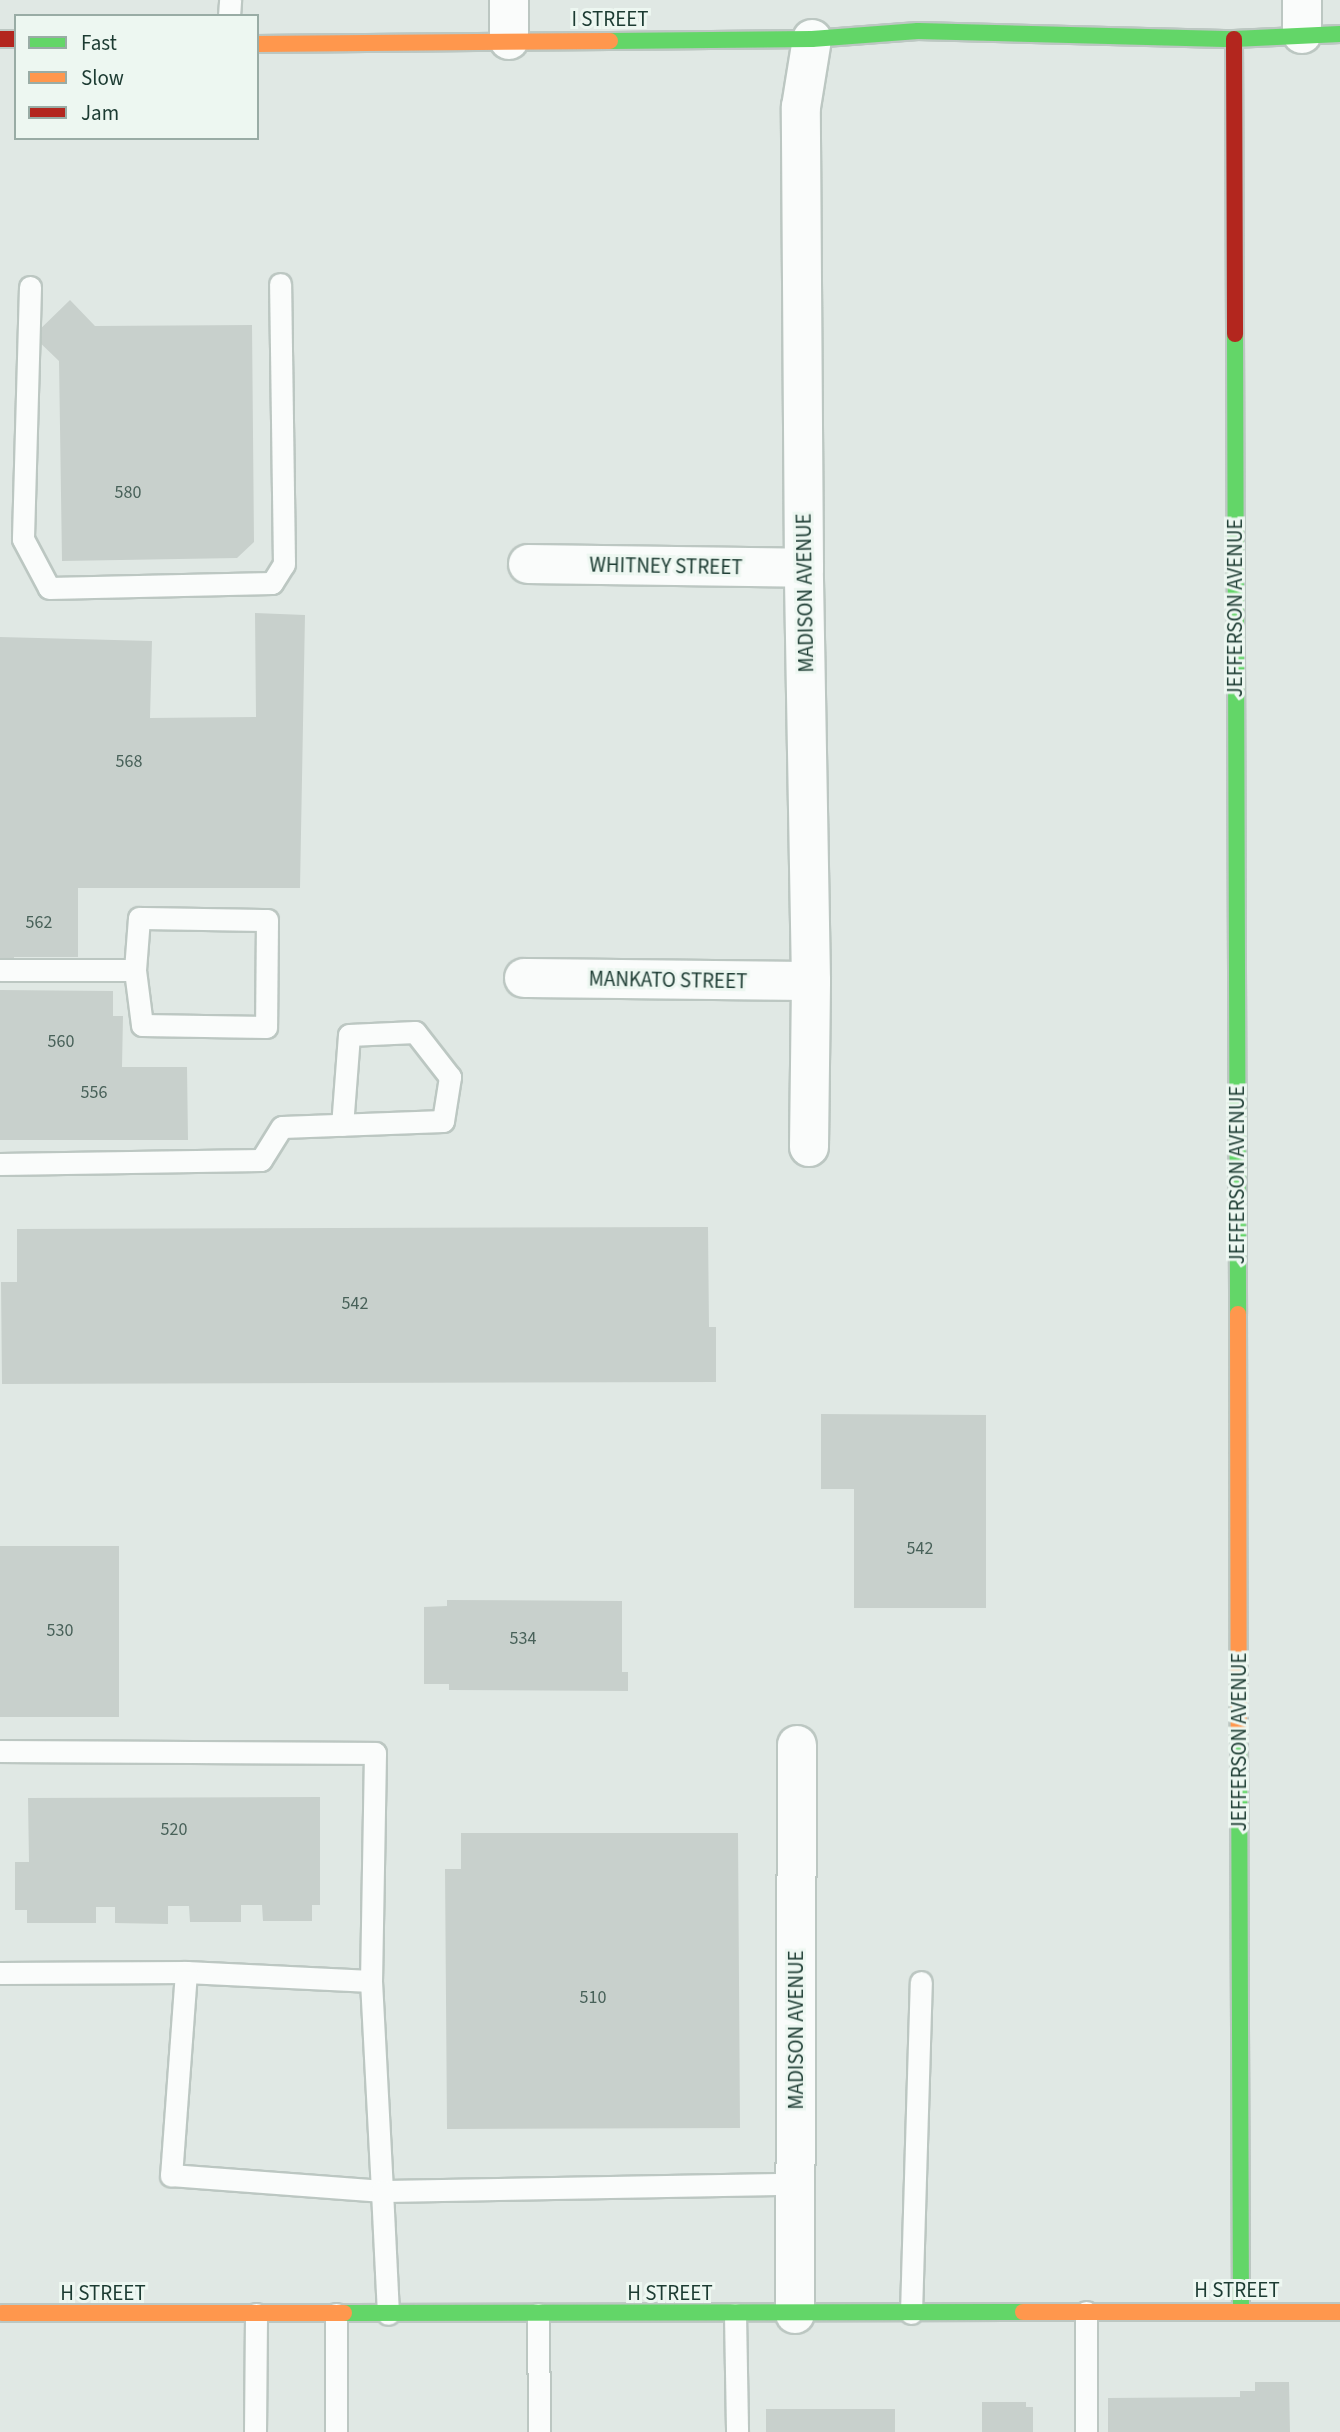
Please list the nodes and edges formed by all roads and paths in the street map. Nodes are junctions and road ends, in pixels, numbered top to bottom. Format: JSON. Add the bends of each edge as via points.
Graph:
{"nodes":[{"id":1,"x":509,"y":0,"type":"edge"},
{"id":2,"x":1302,"y":17,"type":"edge"},
{"id":3,"x":1340,"y":34,"type":"edge"},
{"id":4,"x":812,"y":39,"type":"junction"},
{"id":5,"x":509,"y":40,"type":"junction"},
{"id":6,"x":1234,"y":40,"type":"junction"},
{"id":7,"x":259,"y":44,"type":"edge"},
{"id":8,"x":280,"y":284,"type":"dead end"},
{"id":9,"x":30,"y":287,"type":"dead end"},
{"id":10,"x":528,"y":564,"type":"dead end"},
{"id":11,"x":804,"y":568,"type":"junction"},
{"id":12,"x":0,"y":970,"type":"edge"},
{"id":13,"x":135,"y":970,"type":"junction"},
{"id":14,"x":524,"y":978,"type":"dead end"},
{"id":15,"x":811,"y":981,"type":"junction"},
{"id":16,"x":342,"y":1125,"type":"junction"},
{"id":17,"x":809,"y":1147,"type":"dead end"},
{"id":18,"x":0,"y":1164,"type":"edge"},
{"id":19,"x":797,"y":1745,"type":"dead end"},
{"id":20,"x":0,"y":1751,"type":"edge"},
{"id":21,"x":186,"y":1972,"type":"junction"},
{"id":22,"x":0,"y":1973,"type":"edge"},
{"id":23,"x":371,"y":1981,"type":"junction"},
{"id":24,"x":921,"y":1982,"type":"dead end"},
{"id":25,"x":796,"y":2184,"type":"junction"},
{"id":26,"x":382,"y":2191,"type":"junction"},
{"id":27,"x":1241,"y":2310,"type":"junction"},
{"id":28,"x":1086,"y":2312,"type":"junction"},
{"id":29,"x":1340,"y":2312,"type":"edge"},
{"id":30,"x":911,"y":2313,"type":"junction"},
{"id":31,"x":1,"y":2314,"type":"edge"},
{"id":32,"x":257,"y":2314,"type":"junction"},
{"id":33,"x":336,"y":2314,"type":"junction"},
{"id":34,"x":388,"y":2314,"type":"junction"},
{"id":35,"x":538,"y":2314,"type":"junction"},
{"id":36,"x":735,"y":2314,"type":"junction"},
{"id":37,"x":795,"y":2314,"type":"junction"},
{"id":38,"x":255,"y":2432,"type":"edge"},
{"id":39,"x":336,"y":2432,"type":"edge"},
{"id":40,"x":539,"y":2432,"type":"edge"},
{"id":41,"x":737,"y":2432,"type":"edge"},
{"id":42,"x":1086,"y":2432,"type":"edge"}],
"edges":[{"from":1,"to":5,"type":"street"},
{"from":2,"to":3,"type":"street","name":"I STREET"},
{"from":2,"to":6,"type":"street","name":"I STREET"},
{"from":4,"to":5,"type":"street","name":"I STREET"},
{"from":4,"to":6,"type":"street","name":"I STREET","via":[[918,31]]},
{"from":4,"to":11,"type":"street","name":"MADISON AVENUE","via":[[801,107]]},
{"from":5,"to":7,"type":"street","name":"I STREET"},
{"from":6,"to":27,"type":"street","name":"JEFFERSON AVENUE"},
{"from":8,"to":9,"type":"lane","via":[[284,564],[272,583],[49,588],[23,539]]},
{"from":10,"to":11,"type":"street","name":"WHITNEY STREET"},
{"from":11,"to":15,"type":"street","name":"MADISON AVENUE"},
{"from":12,"to":13,"type":"lane"},
{"from":13,"to":13,"type":"lane","via":[[142,1025],[266,1027],[267,920],[139,918]]},
{"from":14,"to":15,"type":"street","name":"MANKATO STREET"},
{"from":15,"to":17,"type":"street","name":"MADISON AVENUE"},
{"from":16,"to":16,"type":"lane","via":[[349,1035],[415,1032],[450,1077],[443,1121]]},
{"from":16,"to":18,"type":"lane","via":[[282,1127],[261,1160]]},
{"from":19,"to":25,"type":"street","name":"MADISON AVENUE"},
{"from":20,"to":23,"type":"lane","via":[[375,1754]]},
{"from":21,"to":22,"type":"lane"},
{"from":21,"to":23,"type":"lane"},
{"from":21,"to":26,"type":"lane","via":[[171,2175]]},
{"from":23,"to":26,"type":"lane"},
{"from":24,"to":30,"type":"lane"},
{"from":25,"to":26,"type":"lane"},
{"from":25,"to":37,"type":"street","name":"MADISON AVENUE"},
{"from":26,"to":34,"type":"lane"},
{"from":27,"to":28,"type":"street","name":"H STREET"},
{"from":27,"to":29,"type":"street","name":"H STREET"},
{"from":28,"to":30,"type":"street","name":"H STREET"},
{"from":28,"to":42,"type":"lane"},
{"from":30,"to":37,"type":"street","name":"H STREET"},
{"from":31,"to":32,"type":"street","name":"H STREET"},
{"from":32,"to":33,"type":"street","name":"H STREET"},
{"from":32,"to":38,"type":"lane"},
{"from":33,"to":34,"type":"street","name":"H STREET"},
{"from":33,"to":39,"type":"lane"},
{"from":34,"to":35,"type":"street","name":"H STREET"},
{"from":35,"to":36,"type":"street","name":"H STREET"},
{"from":35,"to":40,"type":"lane"},
{"from":36,"to":37,"type":"street","name":"H STREET"},
{"from":36,"to":41,"type":"lane"}]}
